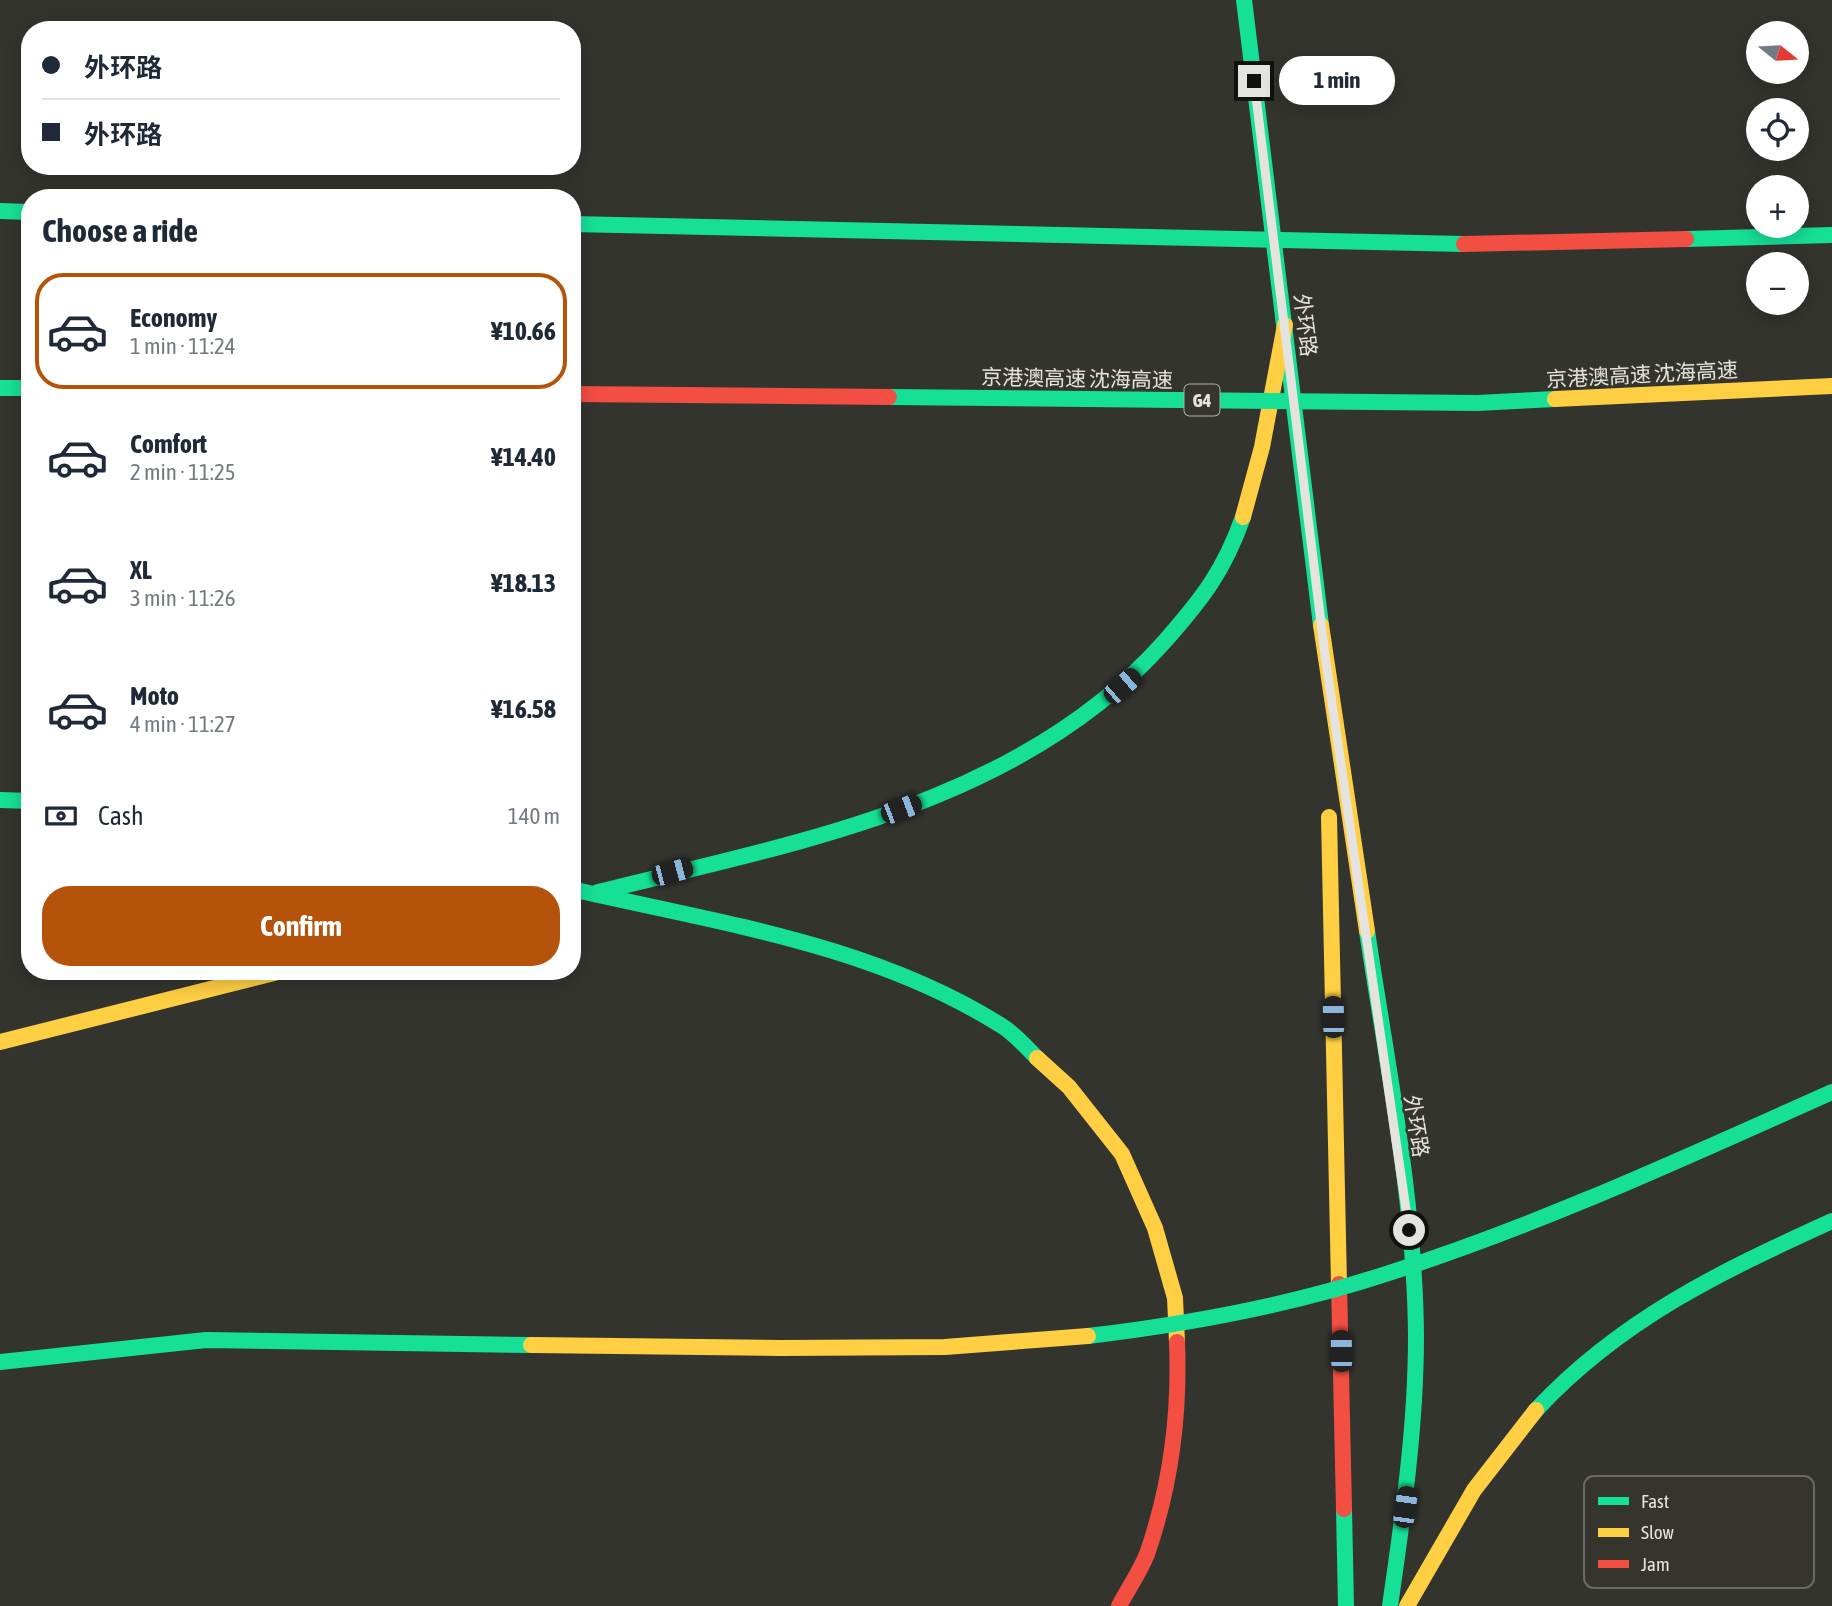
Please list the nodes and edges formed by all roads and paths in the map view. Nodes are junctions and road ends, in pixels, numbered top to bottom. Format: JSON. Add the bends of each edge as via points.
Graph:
{"nodes":[{"id":1,"x":1244,"y":0,"type":"edge"},
{"id":2,"x":0,"y":211,"type":"edge"},
{"id":3,"x":21,"y":212,"type":"edge"},
{"id":4,"x":581,"y":224,"type":"edge"},
{"id":5,"x":1832,"y":235,"type":"edge"},
{"id":6,"x":1285,"y":325,"type":"junction"},
{"id":7,"x":1832,"y":386,"type":"edge"},
{"id":8,"x":0,"y":388,"type":"edge"},
{"id":9,"x":21,"y":388,"type":"edge"},
{"id":10,"x":581,"y":394,"type":"edge"},
{"id":11,"x":1325,"y":655,"type":"junction"},
{"id":12,"x":0,"y":800,"type":"edge"},
{"id":13,"x":21,"y":801,"type":"edge"},
{"id":14,"x":581,"y":891,"type":"edge"},
{"id":15,"x":594,"y":893,"type":"junction"},
{"id":16,"x":581,"y":897,"type":"edge"},
{"id":17,"x":246,"y":980,"type":"edge"},
{"id":18,"x":0,"y":1042,"type":"edge"},
{"id":19,"x":1832,"y":1092,"type":"edge"},
{"id":20,"x":1832,"y":1221,"type":"edge"},
{"id":21,"x":0,"y":1362,"type":"edge"},
{"id":22,"x":1119,"y":1606,"type":"edge"},
{"id":23,"x":1346,"y":1606,"type":"edge"},
{"id":24,"x":1390,"y":1606,"type":"edge"},
{"id":25,"x":1407,"y":1606,"type":"edge"}],
"edges":[{"from":1,"to":6,"type":"main road","name":"外环路"},
{"from":2,"to":3,"type":"main road"},
{"from":4,"to":5,"type":"main road","bridge":true,"via":[[1482,244]]},
{"from":6,"to":11,"type":"main road","name":"外环路"},
{"from":6,"to":15,"type":"main road","via":[[1261,459],[1223,567],[1161,653],[1083,720],[988,775],[880,817]]},
{"from":7,"to":10,"type":"main road","name":"京港澳高速 沈海高速","number":"G4","bridge":true,"via":[[1477,403]]},
{"from":8,"to":9,"type":"main road"},
{"from":11,"to":23,"type":"main road","name":"外环路"},
{"from":11,"to":24,"type":"main road","name":"外环路","via":[[1408,1203],[1416,1336],[1413,1431]]},
{"from":12,"to":13,"type":"main road"},
{"from":14,"to":15,"type":"main road"},
{"from":15,"to":16,"type":"main road"},
{"from":15,"to":22,"type":"main road","via":[[832,949],[918,980],[1004,1027],[1069,1087],[1122,1154],[1155,1228],[1175,1298],[1179,1386],[1172,1465],[1146,1556]]},
{"from":17,"to":18,"type":"main road"},
{"from":19,"to":21,"type":"main road","bridge":true,"via":[[1470,1245],[1321,1293],[1145,1330],[967,1346],[781,1349],[206,1340]]},
{"from":20,"to":25,"type":"main road","via":[[1724,1271],[1626,1329],[1560,1384],[1492,1460],[1444,1532]]}]}
